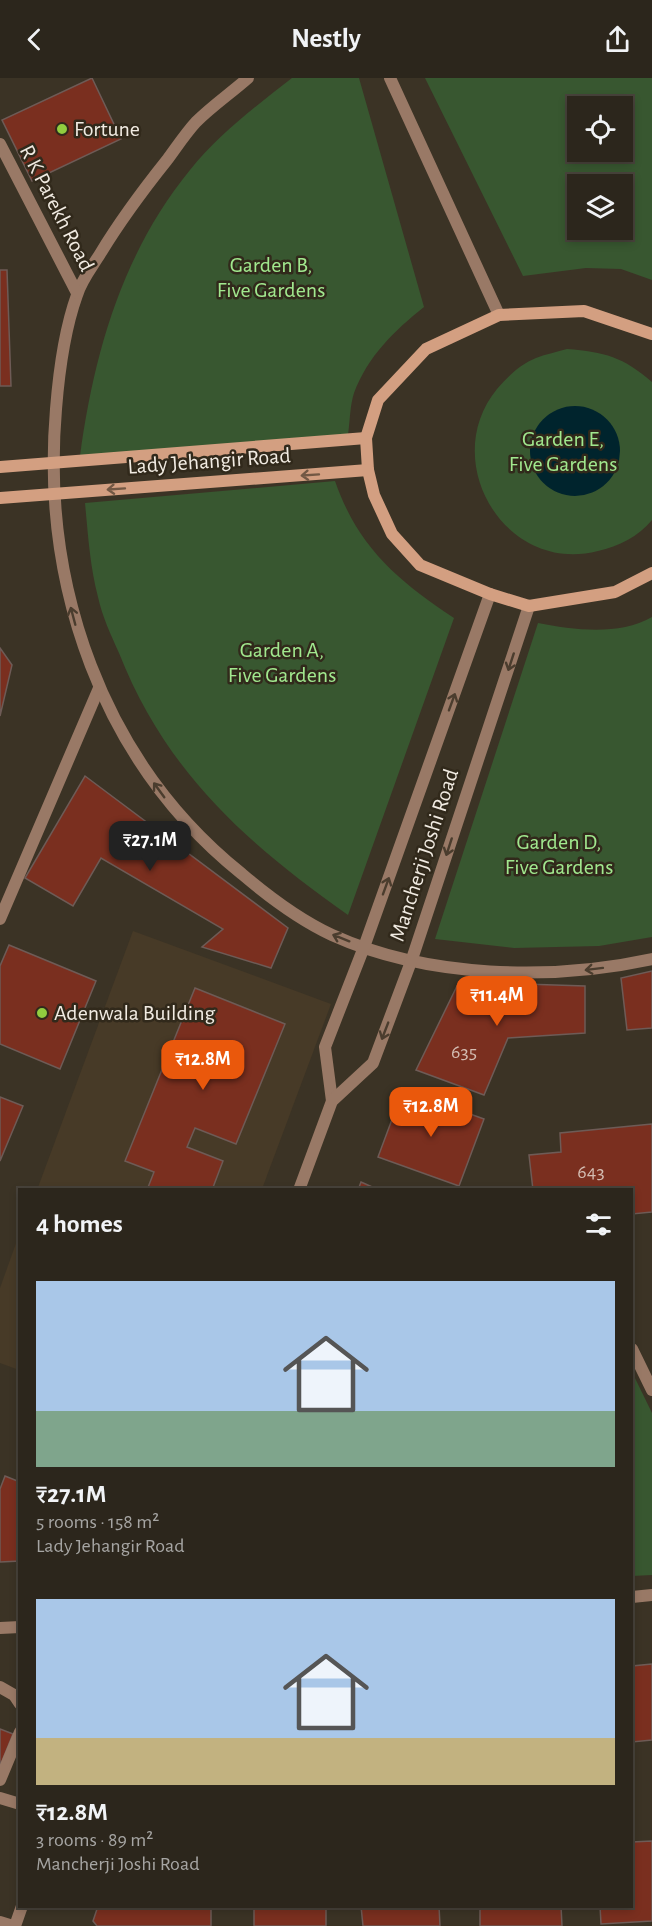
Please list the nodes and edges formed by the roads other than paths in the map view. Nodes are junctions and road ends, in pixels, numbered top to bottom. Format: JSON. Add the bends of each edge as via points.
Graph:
{"nodes":[{"id":1,"x":248,"y":78,"type":"edge"},
{"id":2,"x":390,"y":78,"type":"edge"},
{"id":3,"x":0,"y":144,"type":"edge"},
{"id":4,"x":77,"y":292,"type":"junction"},
{"id":5,"x":499,"y":315,"type":"junction"},
{"id":6,"x":652,"y":334,"type":"edge"},
{"id":7,"x":366,"y":438,"type":"junction"},
{"id":8,"x":52,"y":463,"type":"junction"},
{"id":9,"x":0,"y":466,"type":"edge"},
{"id":10,"x":368,"y":470,"type":"junction"},
{"id":11,"x":53,"y":494,"type":"junction"},
{"id":12,"x":0,"y":498,"type":"edge"},
{"id":13,"x":652,"y":573,"type":"edge"},
{"id":14,"x":490,"y":594,"type":"junction"},
{"id":15,"x":529,"y":606,"type":"junction"},
{"id":16,"x":99,"y":688,"type":"junction"},
{"id":17,"x":0,"y":919,"type":"edge"},
{"id":18,"x":364,"y":947,"type":"junction"},
{"id":19,"x":412,"y":959,"type":"junction"},
{"id":20,"x":652,"y":959,"type":"edge"},
{"id":21,"x":332,"y":1101,"type":"junction"},
{"id":22,"x":299,"y":1188,"type":"edge"},
{"id":23,"x":633,"y":1351,"type":"edge"},
{"id":24,"x":652,"y":1390,"type":"edge"},
{"id":25,"x":652,"y":1595,"type":"edge"},
{"id":26,"x":633,"y":1597,"type":"edge"},
{"id":27,"x":0,"y":1628,"type":"edge"},
{"id":28,"x":18,"y":1628,"type":"edge"},
{"id":29,"x":0,"y":1687,"type":"edge"},
{"id":30,"x":18,"y":1701,"type":"edge"},
{"id":31,"x":18,"y":1737,"type":"edge"},
{"id":32,"x":0,"y":1780,"type":"edge"},
{"id":33,"x":0,"y":1798,"type":"edge"},
{"id":34,"x":18,"y":1803,"type":"edge"},
{"id":35,"x":21,"y":1908,"type":"edge"},
{"id":36,"x":0,"y":1922,"type":"edge"},
{"id":37,"x":14,"y":1926,"type":"edge"}],
"edges":[{"from":1,"to":4,"type":"street","via":[[196,123],[135,202]]},
{"from":2,"to":5,"type":"street"},
{"from":3,"to":4,"type":"street","name":"R K Parekh Road"},
{"from":4,"to":8,"type":"street","via":[[58,388]]},
{"from":5,"to":6,"type":"street","via":[[584,311]]},
{"from":5,"to":7,"type":"street","via":[[426,349],[378,400]]},
{"from":7,"to":8,"type":"street"},
{"from":7,"to":10,"type":"street"},
{"from":8,"to":9,"type":"street"},
{"from":8,"to":11,"type":"street"},
{"from":10,"to":11,"type":"street","name":"Lady Jehangir Road","one_way":true},
{"from":10,"to":14,"type":"street","via":[[374,495],[392,534],[420,565]]},
{"from":11,"to":12,"type":"street","name":"Lady Jehangir Road"},
{"from":16,"to":11,"type":"street","one_way":true,"via":[[79,638],[65,586]]},
{"from":13,"to":15,"type":"street","via":[[615,592]]},
{"from":14,"to":15,"type":"street"},
{"from":18,"to":14,"type":"street","name":"Mancherji Joshi Road","one_way":true},
{"from":15,"to":19,"type":"street","name":"Mancherji Joshi Road","one_way":true},
{"from":16,"to":17,"type":"street"},
{"from":18,"to":16,"type":"street","one_way":true,"via":[[330,934],[271,898],[218,855],[170,805],[130,749]]},
{"from":18,"to":19,"type":"street"},
{"from":18,"to":21,"type":"street","name":"Mancherji Joshi Road","via":[[325,1047]]},
{"from":20,"to":19,"type":"street","one_way":true,"via":[[566,973],[443,967]]},
{"from":19,"to":21,"type":"street","name":"Mancherji Joshi Road","one_way":true,"via":[[372,1064]]},
{"from":21,"to":22,"type":"street","name":"Mancherji Joshi Road"},
{"from":23,"to":24,"type":"street"},
{"from":25,"to":26,"type":"street"},
{"from":27,"to":28,"type":"street"},
{"from":29,"to":30,"type":"street"},
{"from":31,"to":32,"type":"street"},
{"from":33,"to":34,"type":"street"},
{"from":35,"to":37,"type":"street"},
{"from":36,"to":37,"type":"street"}]}
